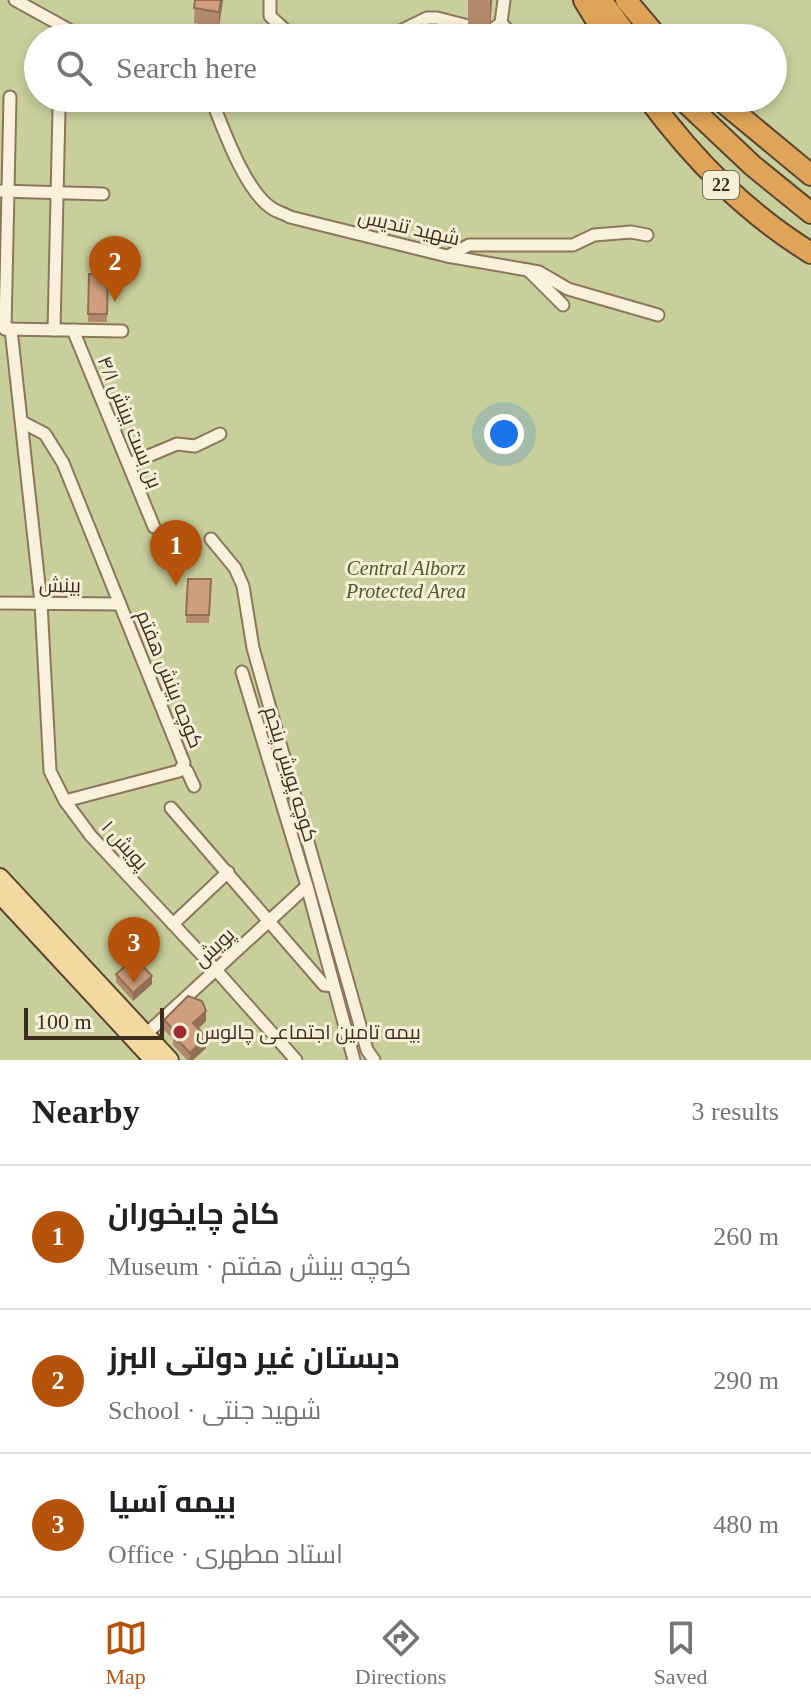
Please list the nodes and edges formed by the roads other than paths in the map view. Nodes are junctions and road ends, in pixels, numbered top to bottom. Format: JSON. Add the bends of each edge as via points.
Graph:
{"nodes":[{"id":1,"x":15,"y":0,"type":"edge"},
{"id":2,"x":270,"y":0,"type":"edge"},
{"id":3,"x":504,"y":0,"type":"edge"},
{"id":4,"x":584,"y":0,"type":"edge"},
{"id":5,"x":601,"y":0,"type":"edge"},
{"id":6,"x":626,"y":0,"type":"edge"},
{"id":7,"x":59,"y":24,"type":"edge"},
{"id":8,"x":279,"y":24,"type":"edge"},
{"id":9,"x":415,"y":24,"type":"edge"},
{"id":10,"x":464,"y":24,"type":"edge"},
{"id":11,"x":498,"y":24,"type":"edge"},
{"id":12,"x":599,"y":24,"type":"edge"},
{"id":13,"x":619,"y":24,"type":"edge"},
{"id":14,"x":646,"y":24,"type":"edge"},
{"id":15,"x":10,"y":97,"type":"dead end"},
{"id":16,"x":59,"y":112,"type":"edge"},
{"id":17,"x":217,"y":112,"type":"edge"},
{"id":18,"x":659,"y":112,"type":"edge"},
{"id":19,"x":696,"y":112,"type":"edge"},
{"id":20,"x":735,"y":112,"type":"edge"},
{"id":21,"x":811,"y":175,"type":"edge"},
{"id":22,"x":4,"y":192,"type":"edge"},
{"id":23,"x":58,"y":193,"type":"junction"},
{"id":24,"x":103,"y":194,"type":"dead end"},
{"id":25,"x":811,"y":213,"type":"edge"},
{"id":26,"x":647,"y":235,"type":"dead end"},
{"id":27,"x":811,"y":253,"type":"edge"},
{"id":28,"x":447,"y":256,"type":"junction"},
{"id":29,"x":528,"y":270,"type":"junction"},
{"id":30,"x":563,"y":305,"type":"dead end"},
{"id":31,"x":658,"y":315,"type":"dead end"},
{"id":32,"x":5,"y":329,"type":"edge"},
{"id":33,"x":54,"y":330,"type":"junction"},
{"id":34,"x":73,"y":330,"type":"junction"},
{"id":35,"x":122,"y":331,"type":"dead end"},
{"id":36,"x":22,"y":422,"type":"junction"},
{"id":37,"x":220,"y":434,"type":"dead end"},
{"id":38,"x":129,"y":464,"type":"junction"},
{"id":39,"x":154,"y":527,"type":"dead end"},
{"id":40,"x":211,"y":539,"type":"dead end"},
{"id":41,"x":0,"y":603,"type":"edge"},
{"id":42,"x":41,"y":603,"type":"junction"},
{"id":43,"x":120,"y":604,"type":"junction"},
{"id":44,"x":242,"y":672,"type":"dead end"},
{"id":45,"x":182,"y":767,"type":"junction"},
{"id":46,"x":194,"y":786,"type":"dead end"},
{"id":47,"x":65,"y":801,"type":"junction"},
{"id":48,"x":171,"y":808,"type":"dead end"},
{"id":49,"x":228,"y":872,"type":"junction"},
{"id":50,"x":0,"y":877,"type":"edge"},
{"id":51,"x":307,"y":886,"type":"junction"},
{"id":52,"x":0,"y":895,"type":"edge"},
{"id":53,"x":270,"y":920,"type":"junction"},
{"id":54,"x":173,"y":924,"type":"junction"},
{"id":55,"x":216,"y":970,"type":"junction"},
{"id":56,"x":333,"y":986,"type":"junction"},
{"id":57,"x":146,"y":1034,"type":"junction"},
{"id":58,"x":153,"y":1060,"type":"edge"},
{"id":59,"x":170,"y":1060,"type":"edge"},
{"id":60,"x":296,"y":1060,"type":"edge"},
{"id":61,"x":354,"y":1060,"type":"edge"},
{"id":62,"x":374,"y":1060,"type":"edge"}],
"edges":[{"from":1,"to":7,"type":"street"},
{"from":2,"to":8,"type":"street","via":[[270,16]]},
{"from":3,"to":11,"type":"street"},
{"from":4,"to":12,"type":"highway"},
{"from":5,"to":13,"type":"highway"},
{"from":6,"to":14,"type":"highway"},
{"from":9,"to":10,"type":"street","via":[[437,18]]},
{"from":15,"to":22,"type":"street","name":"پویش ۱"},
{"from":16,"to":23,"type":"street"},
{"from":17,"to":28,"type":"street","name":"شهید تندیس","via":[[232,150],[271,209]]},
{"from":18,"to":27,"type":"highway","number":"22","via":[[729,192]]},
{"from":19,"to":25,"type":"highway"},
{"from":20,"to":21,"type":"highway"},
{"from":22,"to":23,"type":"street"},
{"from":22,"to":32,"type":"street","name":"پویش ۱"},
{"from":23,"to":24,"type":"street"},
{"from":23,"to":33,"type":"street"},
{"from":26,"to":28,"type":"street","via":[[594,235],[573,245],[469,245]]},
{"from":28,"to":29,"type":"street","name":"شهید تندیس"},
{"from":29,"to":30,"type":"street"},
{"from":29,"to":31,"type":"street","name":"شهید تندیس","via":[[568,289]]},
{"from":32,"to":33,"type":"street"},
{"from":32,"to":36,"type":"street","name":"پویش ۱"},
{"from":33,"to":34,"type":"street"},
{"from":34,"to":35,"type":"street"},
{"from":34,"to":38,"type":"street","name":"بن بست بینش ۴/۱"},
{"from":36,"to":42,"type":"street","name":"پویش ۱"},
{"from":36,"to":43,"type":"street","name":"کوچه بینش هفتم","via":[[45,434],[63,463]]},
{"from":37,"to":38,"type":"street"},
{"from":38,"to":39,"type":"street","name":"بن بست بینش ۴/۱"},
{"from":40,"to":62,"type":"street","via":[[243,586],[253,648],[293,794]]},
{"from":41,"to":42,"type":"street","name":"بینش"},
{"from":42,"to":43,"type":"street","name":"بینش"},
{"from":42,"to":47,"type":"street","name":"پویش ۱","via":[[50,771]]},
{"from":43,"to":45,"type":"street","name":"کوچه بینش هفتم"},
{"from":44,"to":51,"type":"street","name":"کوچه پویش پنجم"},
{"from":45,"to":46,"type":"street","name":"کوچه بینش هفتم"},
{"from":45,"to":47,"type":"street"},
{"from":47,"to":54,"type":"street","name":"پویش ۱"},
{"from":48,"to":49,"type":"street"},
{"from":49,"to":53,"type":"street"},
{"from":49,"to":54,"type":"street"},
{"from":50,"to":57,"type":"main road"},
{"from":51,"to":53,"type":"street","name":"پویش"},
{"from":51,"to":56,"type":"street","name":"کوچه پویش پنجم"},
{"from":52,"to":58,"type":"main road"},
{"from":53,"to":55,"type":"street","name":"پویش"},
{"from":53,"to":56,"type":"street","via":[[324,985]]},
{"from":54,"to":55,"type":"street","name":"پویش ۱"},
{"from":55,"to":57,"type":"street","name":"پویش"},
{"from":55,"to":60,"type":"street","name":"پویش ۱"},
{"from":56,"to":61,"type":"street","name":"کوچه پویش پنجم"},
{"from":57,"to":59,"type":"main road"}]}
